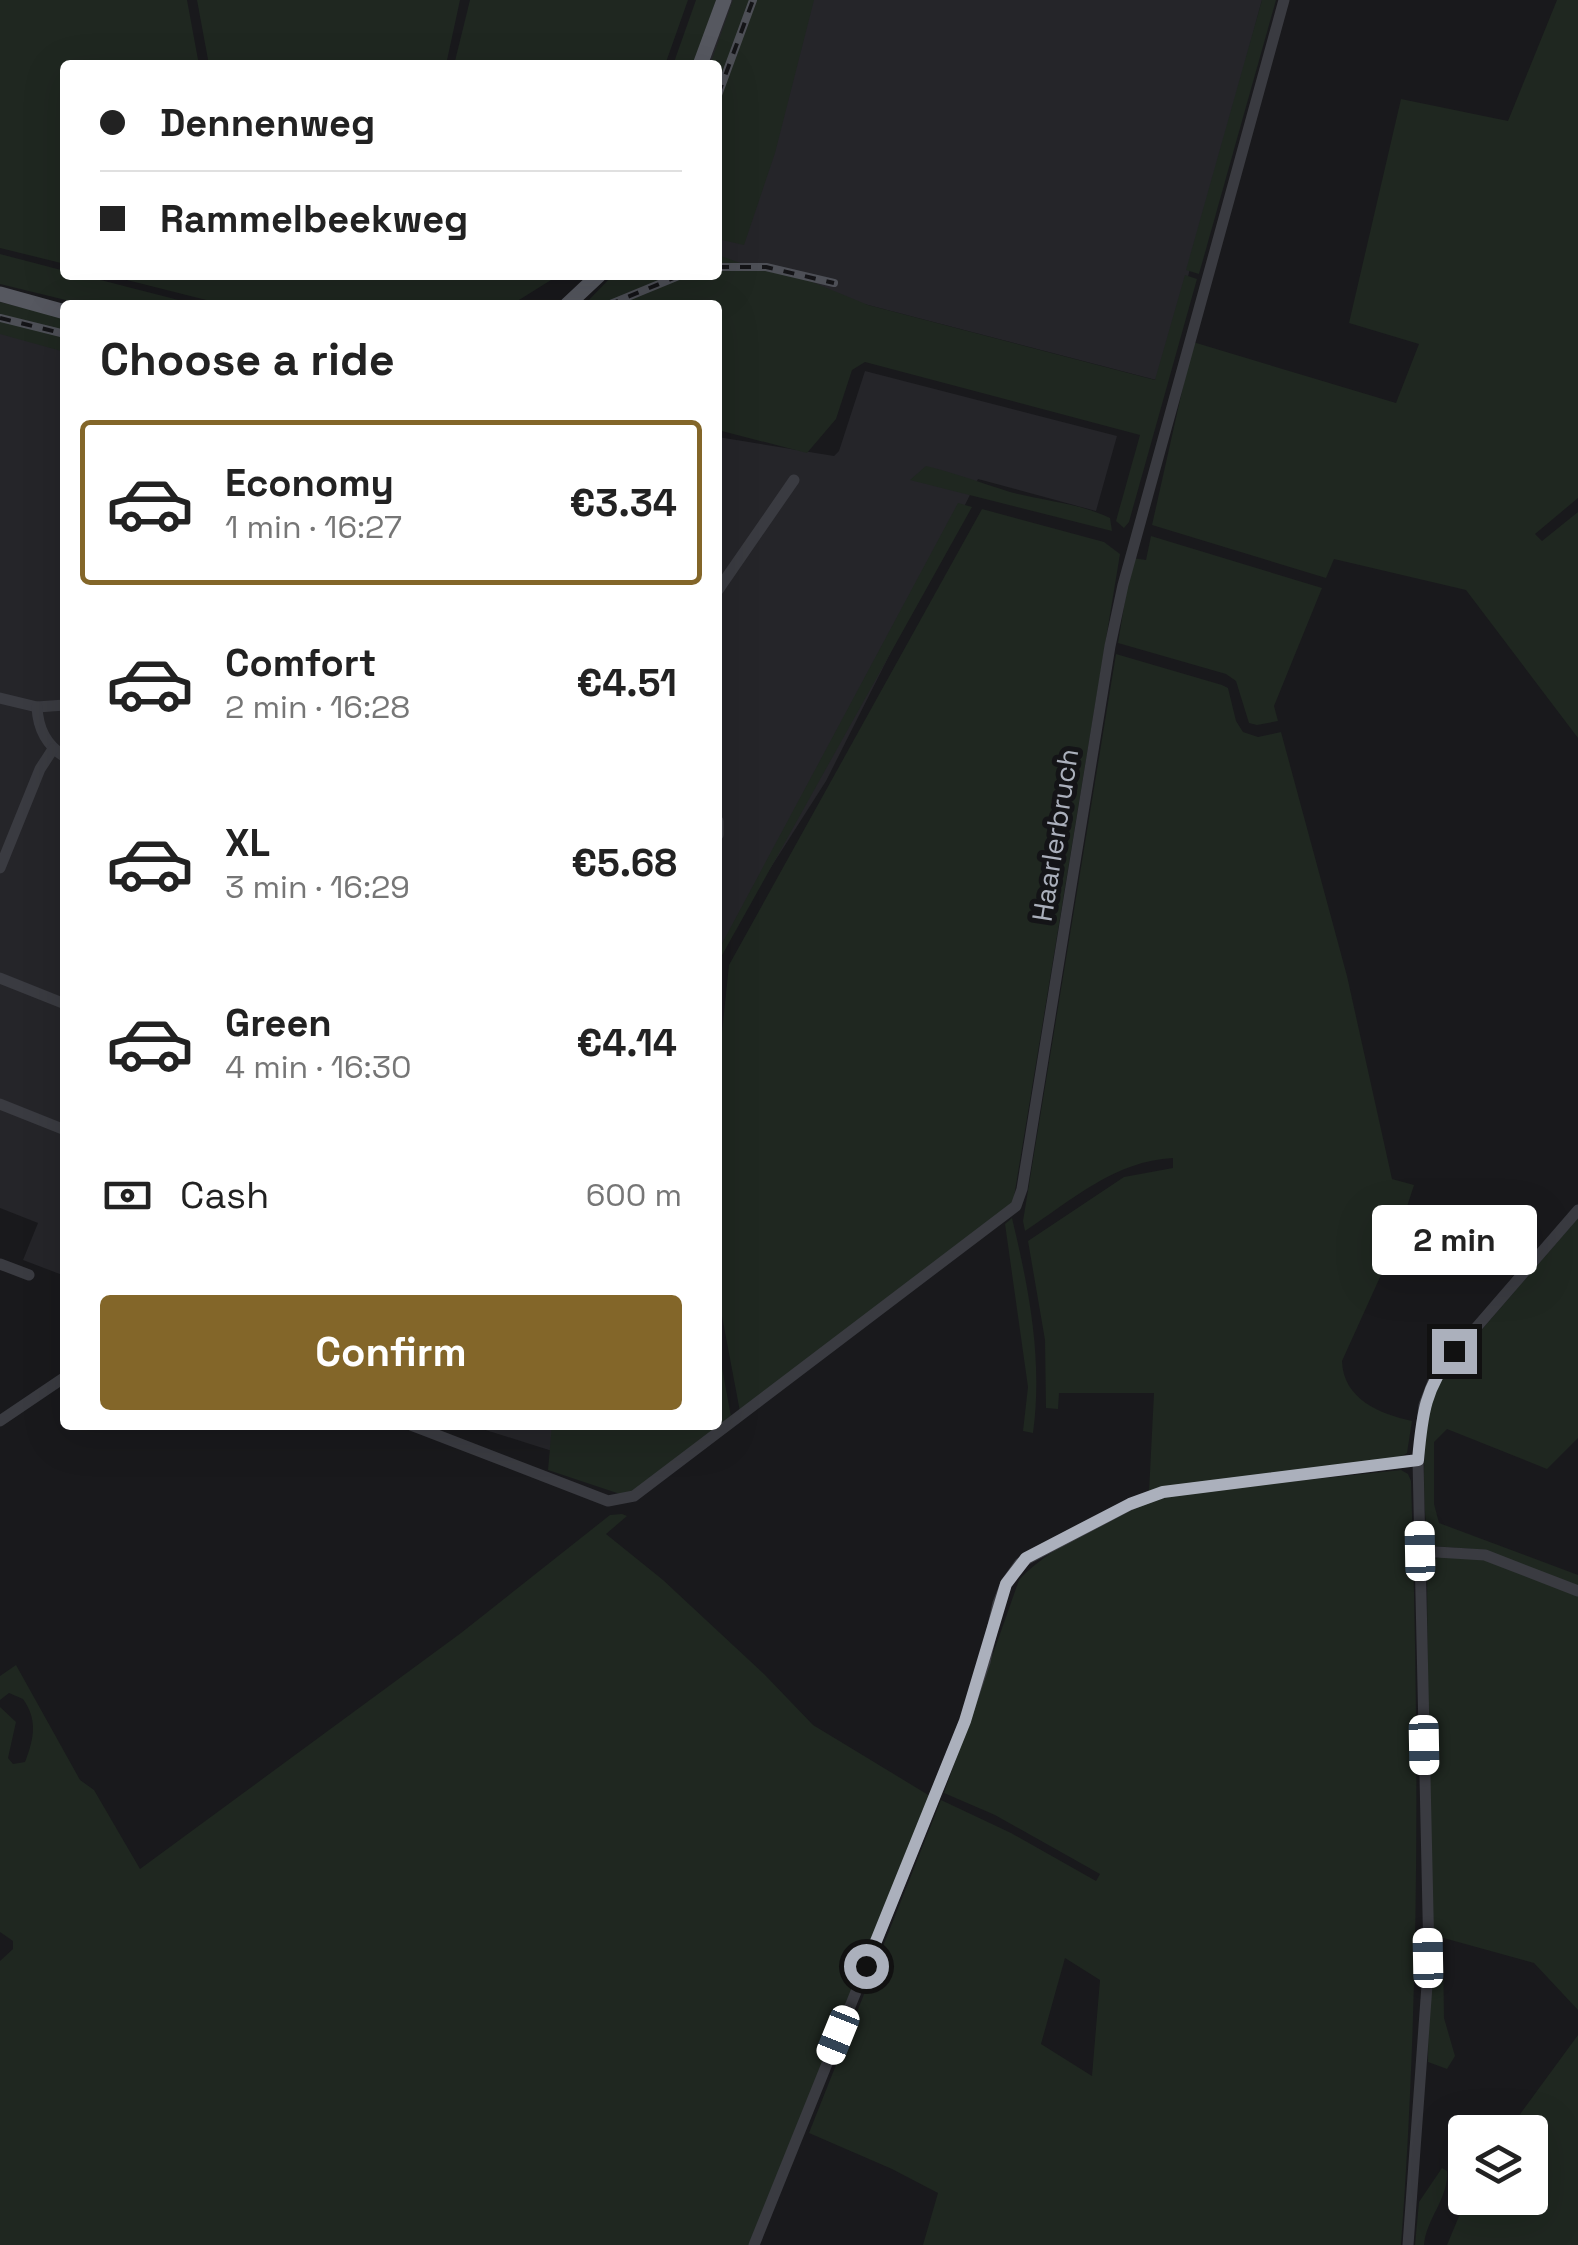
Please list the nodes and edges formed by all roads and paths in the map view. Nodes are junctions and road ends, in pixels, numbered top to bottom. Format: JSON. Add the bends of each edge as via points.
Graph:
{"nodes":[{"id":1,"x":724,"y":0,"type":"edge"},
{"id":2,"x":1284,"y":0,"type":"edge"},
{"id":3,"x":702,"y":60,"type":"edge"},
{"id":4,"x":594,"y":280,"type":"edge"},
{"id":5,"x":0,"y":294,"type":"edge"},
{"id":6,"x":572,"y":300,"type":"edge"},
{"id":7,"x":60,"y":311,"type":"edge"},
{"id":8,"x":794,"y":480,"type":"dead end"},
{"id":9,"x":722,"y":584,"type":"edge"},
{"id":10,"x":0,"y":698,"type":"edge"},
{"id":11,"x":60,"y":705,"type":"edge"},
{"id":12,"x":38,"y":707,"type":"junction"},
{"id":13,"x":53,"y":748,"type":"junction"},
{"id":14,"x":60,"y":753,"type":"edge"},
{"id":15,"x":0,"y":868,"type":"edge"},
{"id":16,"x":0,"y":978,"type":"edge"},
{"id":17,"x":60,"y":1002,"type":"edge"},
{"id":18,"x":0,"y":1104,"type":"edge"},
{"id":19,"x":60,"y":1128,"type":"edge"},
{"id":20,"x":1578,"y":1210,"type":"edge"},
{"id":21,"x":0,"y":1264,"type":"edge"},
{"id":22,"x":29,"y":1275,"type":"dead end"},
{"id":23,"x":60,"y":1380,"type":"edge"},
{"id":24,"x":0,"y":1420,"type":"edge"},
{"id":25,"x":424,"y":1430,"type":"edge"},
{"id":26,"x":1418,"y":1460,"type":"junction"},
{"id":27,"x":1420,"y":1551,"type":"junction"},
{"id":28,"x":1578,"y":1591,"type":"edge"},
{"id":29,"x":754,"y":2245,"type":"edge"},
{"id":30,"x":1408,"y":2245,"type":"edge"}],
"edges":[{"from":1,"to":3,"type":"main road"},
{"from":2,"to":25,"type":"street","name":"Haarlerbruch","via":[[1123,585],[1020,1198],[841,1342],[622,1501],[608,1502]]},
{"from":4,"to":6,"type":"main road"},
{"from":5,"to":7,"type":"main road"},
{"from":8,"to":9,"type":"street"},
{"from":10,"to":12,"type":"street"},
{"from":11,"to":12,"type":"street"},
{"from":12,"to":13,"type":"street","via":[[39,725]]},
{"from":13,"to":14,"type":"street"},
{"from":13,"to":15,"type":"street"},
{"from":16,"to":17,"type":"street"},
{"from":18,"to":19,"type":"street"},
{"from":20,"to":26,"type":"street","via":[[1436,1374],[1424,1405]]},
{"from":21,"to":22,"type":"street"},
{"from":23,"to":24,"type":"street"},
{"from":26,"to":27,"type":"street"},
{"from":26,"to":29,"type":"street","via":[[1163,1492],[1020,1562],[998,1603],[965,1721]]},
{"from":27,"to":28,"type":"street","via":[[1485,1554]]},
{"from":27,"to":30,"type":"street","via":[[1428,1958]]}]}
